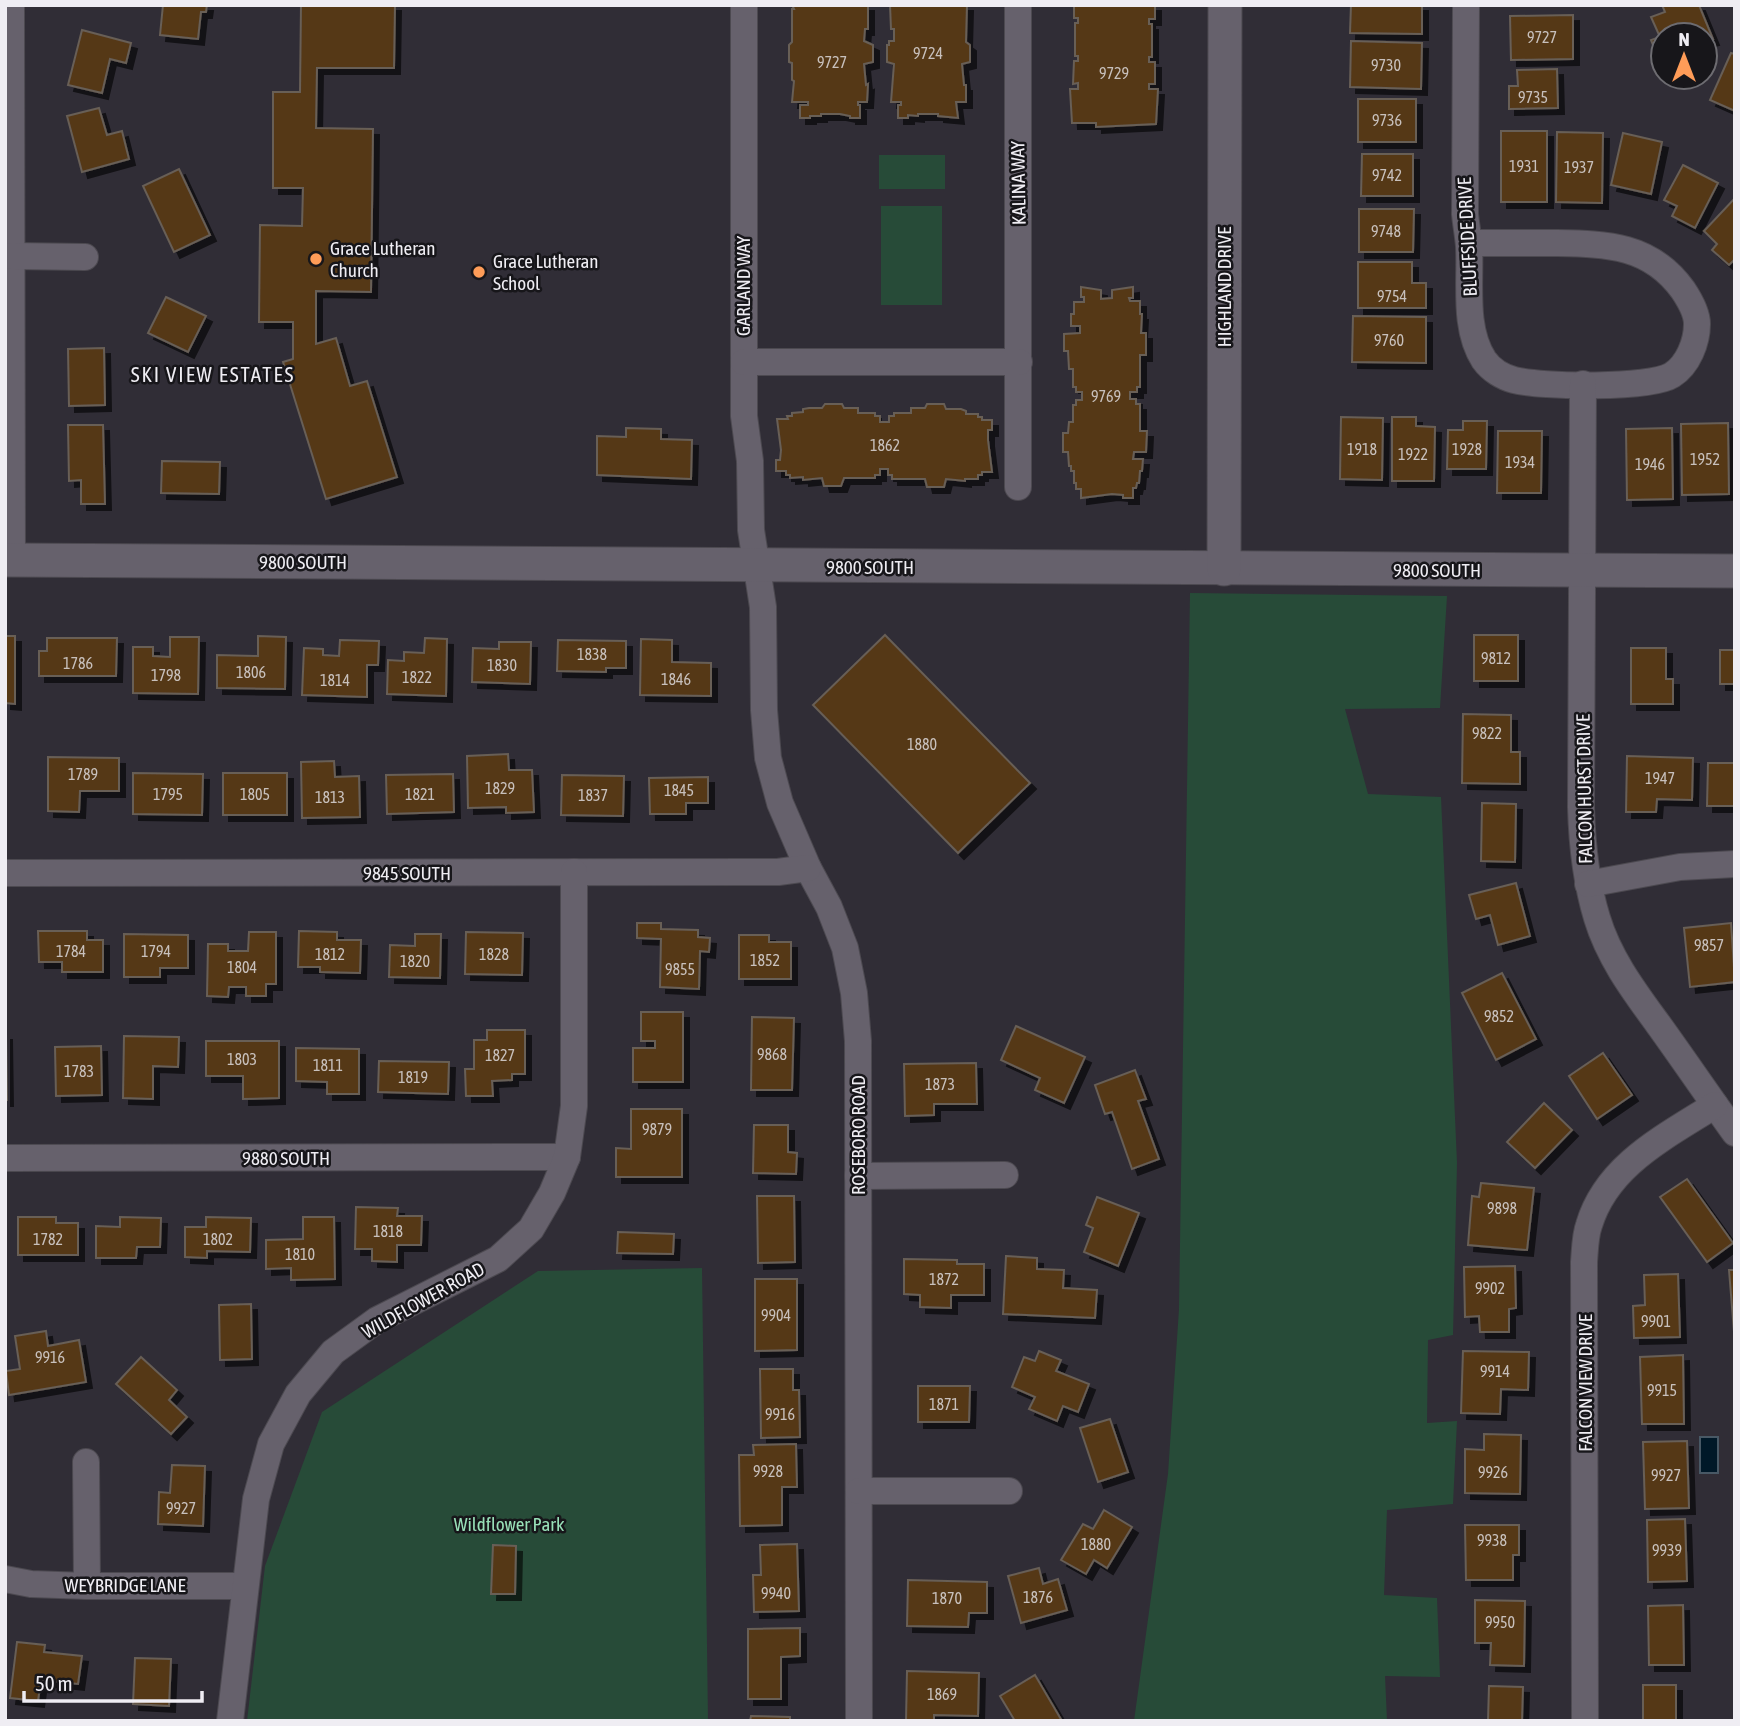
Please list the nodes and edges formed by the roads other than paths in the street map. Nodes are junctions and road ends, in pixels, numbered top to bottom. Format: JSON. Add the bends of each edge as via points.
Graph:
{"nodes":[{"id":1,"x":11,"y":5,"type":"edge"},
{"id":2,"x":744,"y":5,"type":"edge"},
{"id":3,"x":1018,"y":5,"type":"edge"},
{"id":4,"x":1225,"y":5,"type":"edge"},
{"id":5,"x":1466,"y":5,"type":"edge"},
{"id":6,"x":1469,"y":243,"type":"junction"},
{"id":7,"x":12,"y":256,"type":"junction"},
{"id":8,"x":85,"y":257,"type":"dead end"},
{"id":9,"x":744,"y":362,"type":"junction"},
{"id":10,"x":1019,"y":362,"type":"junction"},
{"id":11,"x":1583,"y":384,"type":"junction"},
{"id":12,"x":1018,"y":487,"type":"dead end"},
{"id":13,"x":9,"y":560,"type":"edge"},
{"id":14,"x":757,"y":566,"type":"junction"},
{"id":15,"x":1224,"y":569,"type":"junction"},
{"id":16,"x":1583,"y":570,"type":"junction"},
{"id":17,"x":1735,"y":572,"type":"edge"},
{"id":18,"x":1735,"y":864,"type":"edge"},
{"id":19,"x":807,"y":868,"type":"junction"},
{"id":20,"x":5,"y":873,"type":"edge"},
{"id":21,"x":574,"y":873,"type":"junction"},
{"id":22,"x":1588,"y":884,"type":"junction"},
{"id":23,"x":1715,"y":1105,"type":"junction"},
{"id":24,"x":1735,"y":1133,"type":"edge"},
{"id":25,"x":566,"y":1157,"type":"junction"},
{"id":26,"x":5,"y":1158,"type":"edge"},
{"id":27,"x":1005,"y":1175,"type":"dead end"},
{"id":28,"x":858,"y":1176,"type":"junction"},
{"id":29,"x":86,"y":1462,"type":"dead end"},
{"id":30,"x":859,"y":1491,"type":"junction"},
{"id":31,"x":1009,"y":1491,"type":"dead end"},
{"id":32,"x":5,"y":1579,"type":"edge"},
{"id":33,"x":87,"y":1586,"type":"junction"},
{"id":34,"x":245,"y":1586,"type":"junction"},
{"id":35,"x":230,"y":1721,"type":"edge"},
{"id":36,"x":859,"y":1721,"type":"edge"},
{"id":37,"x":1585,"y":1721,"type":"edge"}],
"edges":[{"from":1,"to":7,"type":"street"},
{"from":2,"to":9,"type":"street","name":"GARLAND WAY"},
{"from":3,"to":10,"type":"street","name":"KALINA WAY"},
{"from":4,"to":15,"type":"street","name":"HIGHLAND DRIVE"},
{"from":5,"to":6,"type":"street","name":"BLUFFSIDE DRIVE","via":[[1464,149]]},
{"from":6,"to":11,"type":"street","name":"BLUFFSIDE DRIVE","via":[[1471,317],[1475,345],[1486,363],[1514,380]]},
{"from":6,"to":11,"type":"street","name":"BLUFFSIDE DRIVE","via":[[1604,244],[1656,262],[1676,280],[1690,300],[1697,322],[1690,352],[1674,374],[1640,384]]},
{"from":7,"to":8,"type":"street"},
{"from":7,"to":13,"type":"street"},
{"from":9,"to":10,"type":"street"},
{"from":9,"to":14,"type":"street","name":"GARLAND WAY","via":[[751,530]]},
{"from":10,"to":12,"type":"street","name":"KALINA WAY"},
{"from":11,"to":16,"type":"street"},
{"from":13,"to":14,"type":"street","name":"9800 SOUTH"},
{"from":14,"to":15,"type":"street","name":"9800 SOUTH"},
{"from":14,"to":19,"type":"street","name":"ROSEBORO ROAD","via":[[763,607],[768,758],[780,803]]},
{"from":15,"to":16,"type":"street","name":"9800 SOUTH"},
{"from":16,"to":17,"type":"street","name":"9800 SOUTH"},
{"from":16,"to":22,"type":"street","name":"FALCON HURST DRIVE","via":[[1581,807]]},
{"from":18,"to":22,"type":"street","via":[[1679,867]]},
{"from":19,"to":21,"type":"street","name":"9845 SOUTH"},
{"from":19,"to":28,"type":"street","name":"ROSEBORO ROAD","via":[[845,948],[854,993]]},
{"from":20,"to":21,"type":"street","name":"9845 SOUTH"},
{"from":21,"to":25,"type":"street","name":"WILDFLOWER ROAD","via":[[574,1106]]},
{"from":22,"to":23,"type":"street","name":"FALCON HURST DRIVE","via":[[1610,952]]},
{"from":23,"to":24,"type":"street","name":"FALCON HURST DRIVE"},
{"from":23,"to":37,"type":"street","name":"FALCON VIEW DRIVE","via":[[1614,1177],[1597,1201],[1587,1228]]},
{"from":25,"to":26,"type":"street","name":"9880 SOUTH"},
{"from":25,"to":34,"type":"street","name":"WILDFLOWER ROAD","via":[[531,1229],[498,1259],[377,1320],[334,1352],[298,1394],[271,1444],[256,1499]]},
{"from":27,"to":28,"type":"street"},
{"from":28,"to":30,"type":"street","name":"ROSEBORO ROAD"},
{"from":29,"to":33,"type":"street"},
{"from":30,"to":31,"type":"street"},
{"from":30,"to":36,"type":"street","name":"ROSEBORO ROAD"},
{"from":32,"to":33,"type":"street","name":"WEYBRIDGE LANE"},
{"from":33,"to":34,"type":"street","name":"WEYBRIDGE LANE"},
{"from":34,"to":35,"type":"street","name":"WILDFLOWER ROAD"}]}
